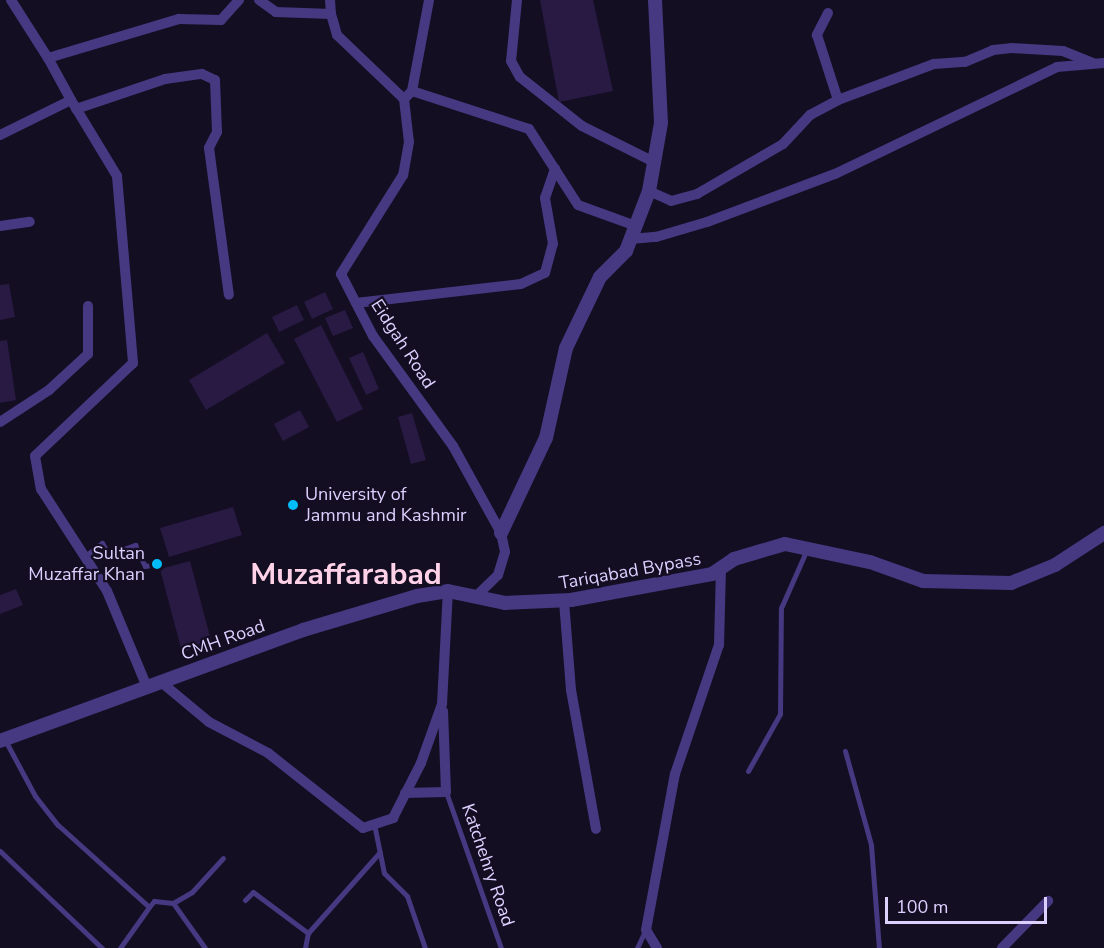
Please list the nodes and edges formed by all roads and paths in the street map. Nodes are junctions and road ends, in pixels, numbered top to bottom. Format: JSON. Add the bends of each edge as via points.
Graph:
{"nodes":[{"id":1,"x":11,"y":0,"type":"edge"},
{"id":2,"x":239,"y":0,"type":"edge"},
{"id":3,"x":259,"y":0,"type":"edge"},
{"id":4,"x":330,"y":0,"type":"edge"},
{"id":5,"x":429,"y":0,"type":"edge"},
{"id":6,"x":517,"y":0,"type":"edge"},
{"id":7,"x":655,"y":0,"type":"edge"},
{"id":8,"x":828,"y":13,"type":"dead end"},
{"id":9,"x":331,"y":14,"type":"junction"},
{"id":10,"x":48,"y":58,"type":"junction"},
{"id":11,"x":1101,"y":64,"type":"edge"},
{"id":12,"x":408,"y":95,"type":"junction"},
{"id":13,"x":838,"y":100,"type":"junction"},
{"id":14,"x":74,"y":105,"type":"junction"},
{"id":15,"x":0,"y":135,"type":"edge"},
{"id":16,"x":654,"y":162,"type":"junction"},
{"id":17,"x":555,"y":169,"type":"junction"},
{"id":18,"x":649,"y":191,"type":"junction"},
{"id":19,"x":30,"y":222,"type":"dead end"},
{"id":20,"x":0,"y":226,"type":"edge"},
{"id":21,"x":633,"y":232,"type":"junction"},
{"id":22,"x":229,"y":295,"type":"dead end"},
{"id":23,"x":356,"y":303,"type":"junction"},
{"id":24,"x":88,"y":306,"type":"dead end"},
{"id":25,"x":0,"y":422,"type":"edge"},
{"id":26,"x":501,"y":533,"type":"junction"},
{"id":27,"x":1104,"y":533,"type":"edge"},
{"id":28,"x":808,"y":548,"type":"junction"},
{"id":29,"x":84,"y":557,"type":"junction"},
{"id":30,"x":156,"y":564,"type":"dead end"},
{"id":31,"x":721,"y":569,"type":"junction"},
{"id":32,"x":455,"y":592,"type":"junction"},
{"id":33,"x":476,"y":596,"type":"junction"},
{"id":34,"x":564,"y":601,"type":"junction"},
{"id":35,"x":161,"y":682,"type":"junction"},
{"id":36,"x":147,"y":687,"type":"junction"},
{"id":37,"x":442,"y":704,"type":"junction"},
{"id":38,"x":2,"y":740,"type":"edge"},
{"id":39,"x":845,"y":751,"type":"dead end"},
{"id":40,"x":748,"y":771,"type":"dead end"},
{"id":41,"x":447,"y":792,"type":"junction"},
{"id":42,"x":405,"y":793,"type":"junction"},
{"id":43,"x":374,"y":824,"type":"junction"},
{"id":44,"x":596,"y":829,"type":"dead end"},
{"id":45,"x":0,"y":851,"type":"edge"},
{"id":46,"x":380,"y":852,"type":"junction"},
{"id":47,"x":223,"y":858,"type":"dead end"},
{"id":48,"x":245,"y":900,"type":"dead end"},
{"id":49,"x":1048,"y":902,"type":"dead end"},
{"id":50,"x":173,"y":903,"type":"junction"},
{"id":51,"x":149,"y":907,"type":"junction"},
{"id":52,"x":646,"y":930,"type":"junction"},
{"id":53,"x":308,"y":933,"type":"junction"},
{"id":54,"x":102,"y":948,"type":"edge"},
{"id":55,"x":120,"y":948,"type":"edge"},
{"id":56,"x":205,"y":948,"type":"edge"},
{"id":57,"x":305,"y":948,"type":"edge"},
{"id":58,"x":425,"y":948,"type":"edge"},
{"id":59,"x":501,"y":948,"type":"edge"},
{"id":60,"x":637,"y":948,"type":"edge"},
{"id":61,"x":657,"y":948,"type":"edge"},
{"id":62,"x":879,"y":948,"type":"edge"},
{"id":63,"x":1002,"y":948,"type":"edge"}],
"edges":[{"from":1,"to":10,"type":"street"},
{"from":2,"to":10,"type":"street","via":[[221,20],[179,19]]},
{"from":3,"to":9,"type":"street","via":[[276,12]]},
{"from":4,"to":9,"type":"street"},
{"from":5,"to":12,"type":"street"},
{"from":6,"to":16,"type":"street","via":[[511,61],[520,77],[582,126]]},
{"from":7,"to":16,"type":"street","via":[[661,123]]},
{"from":8,"to":13,"type":"street","via":[[817,35]]},
{"from":9,"to":12,"type":"street","via":[[337,34]]},
{"from":10,"to":14,"type":"street"},
{"from":11,"to":13,"type":"street","via":[[1063,51],[993,50],[965,62],[934,64],[892,76]]},
{"from":11,"to":21,"type":"street","via":[[1057,67],[835,174],[707,222],[656,237]]},
{"from":12,"to":17,"type":"street","via":[[529,129]]},
{"from":12,"to":23,"type":"street","name":"Eidgah Road","via":[[409,142],[403,175],[342,274]]},
{"from":13,"to":18,"type":"street","via":[[810,115],[783,144],[697,194],[671,201]]},
{"from":14,"to":15,"type":"street"},
{"from":14,"to":22,"type":"street","via":[[165,79],[202,74],[215,80],[217,132],[209,148]]},
{"from":14,"to":29,"type":"street","via":[[117,176],[133,363],[35,456],[41,489]]},
{"from":16,"to":18,"type":"street"},
{"from":17,"to":21,"type":"street","via":[[578,205]]},
{"from":17,"to":23,"type":"street","via":[[544,198],[553,244],[544,273],[520,284]]},
{"from":18,"to":21,"type":"street"},
{"from":19,"to":20,"type":"street"},
{"from":21,"to":26,"type":"street","via":[[626,251],[600,277],[566,348],[546,438]]},
{"from":23,"to":26,"type":"street","name":"Eidgah Road","via":[[373,336],[453,446]]},
{"from":24,"to":25,"type":"street","via":[[88,354],[49,390]]},
{"from":26,"to":33,"type":"street","name":"Eidgah Road","via":[[505,552],[498,575]]},
{"from":27,"to":28,"type":"street","name":"Tariqabad Bypass","via":[[1044,570],[1011,583],[979,585],[923,581],[870,562]]},
{"from":28,"to":31,"type":"street","name":"Tariqabad Bypass","via":[[785,544],[763,549]]},
{"from":28,"to":40,"type":"lane","via":[[781,608],[780,714]]},
{"from":29,"to":30,"type":"lane","via":[[102,543],[109,554],[135,545],[145,566]]},
{"from":29,"to":36,"type":"street","via":[[107,591]]},
{"from":31,"to":34,"type":"street","name":"Tariqabad Bypass","via":[[712,574]]},
{"from":31,"to":52,"type":"street","via":[[719,645],[675,774]]},
{"from":32,"to":33,"type":"street","name":"Tariqabad Bypass"},
{"from":32,"to":35,"type":"street","name":"CMH Road","via":[[303,630]]},
{"from":32,"to":37,"type":"street"},
{"from":33,"to":34,"type":"street","name":"Tariqabad Bypass","via":[[536,605]]},
{"from":34,"to":44,"type":"street","via":[[571,690]]},
{"from":35,"to":36,"type":"street","name":"CMH Road"},
{"from":35,"to":43,"type":"street","via":[[209,722],[268,753],[363,828]]},
{"from":36,"to":38,"type":"street","name":"CMH Road"},
{"from":37,"to":41,"type":"street"},
{"from":37,"to":42,"type":"street"},
{"from":38,"to":51,"type":"lane","via":[[35,796],[58,825]]},
{"from":39,"to":62,"type":"lane","via":[[871,845]]},
{"from":41,"to":42,"type":"street"},
{"from":41,"to":59,"type":"lane","name":"Katchehry Road"},
{"from":42,"to":43,"type":"street","via":[[393,818]]},
{"from":43,"to":46,"type":"lane"},
{"from":45,"to":54,"type":"lane"},
{"from":46,"to":53,"type":"lane"},
{"from":46,"to":58,"type":"lane","via":[[384,873],[401,886],[413,908]]},
{"from":47,"to":50,"type":"lane","via":[[192,892]]},
{"from":48,"to":53,"type":"lane","via":[[253,892]]},
{"from":49,"to":63,"type":"street"},
{"from":50,"to":51,"type":"lane","via":[[154,901]]},
{"from":50,"to":56,"type":"lane"},
{"from":51,"to":55,"type":"lane"},
{"from":52,"to":60,"type":"lane"},
{"from":52,"to":61,"type":"street"},
{"from":53,"to":57,"type":"lane"}]}
